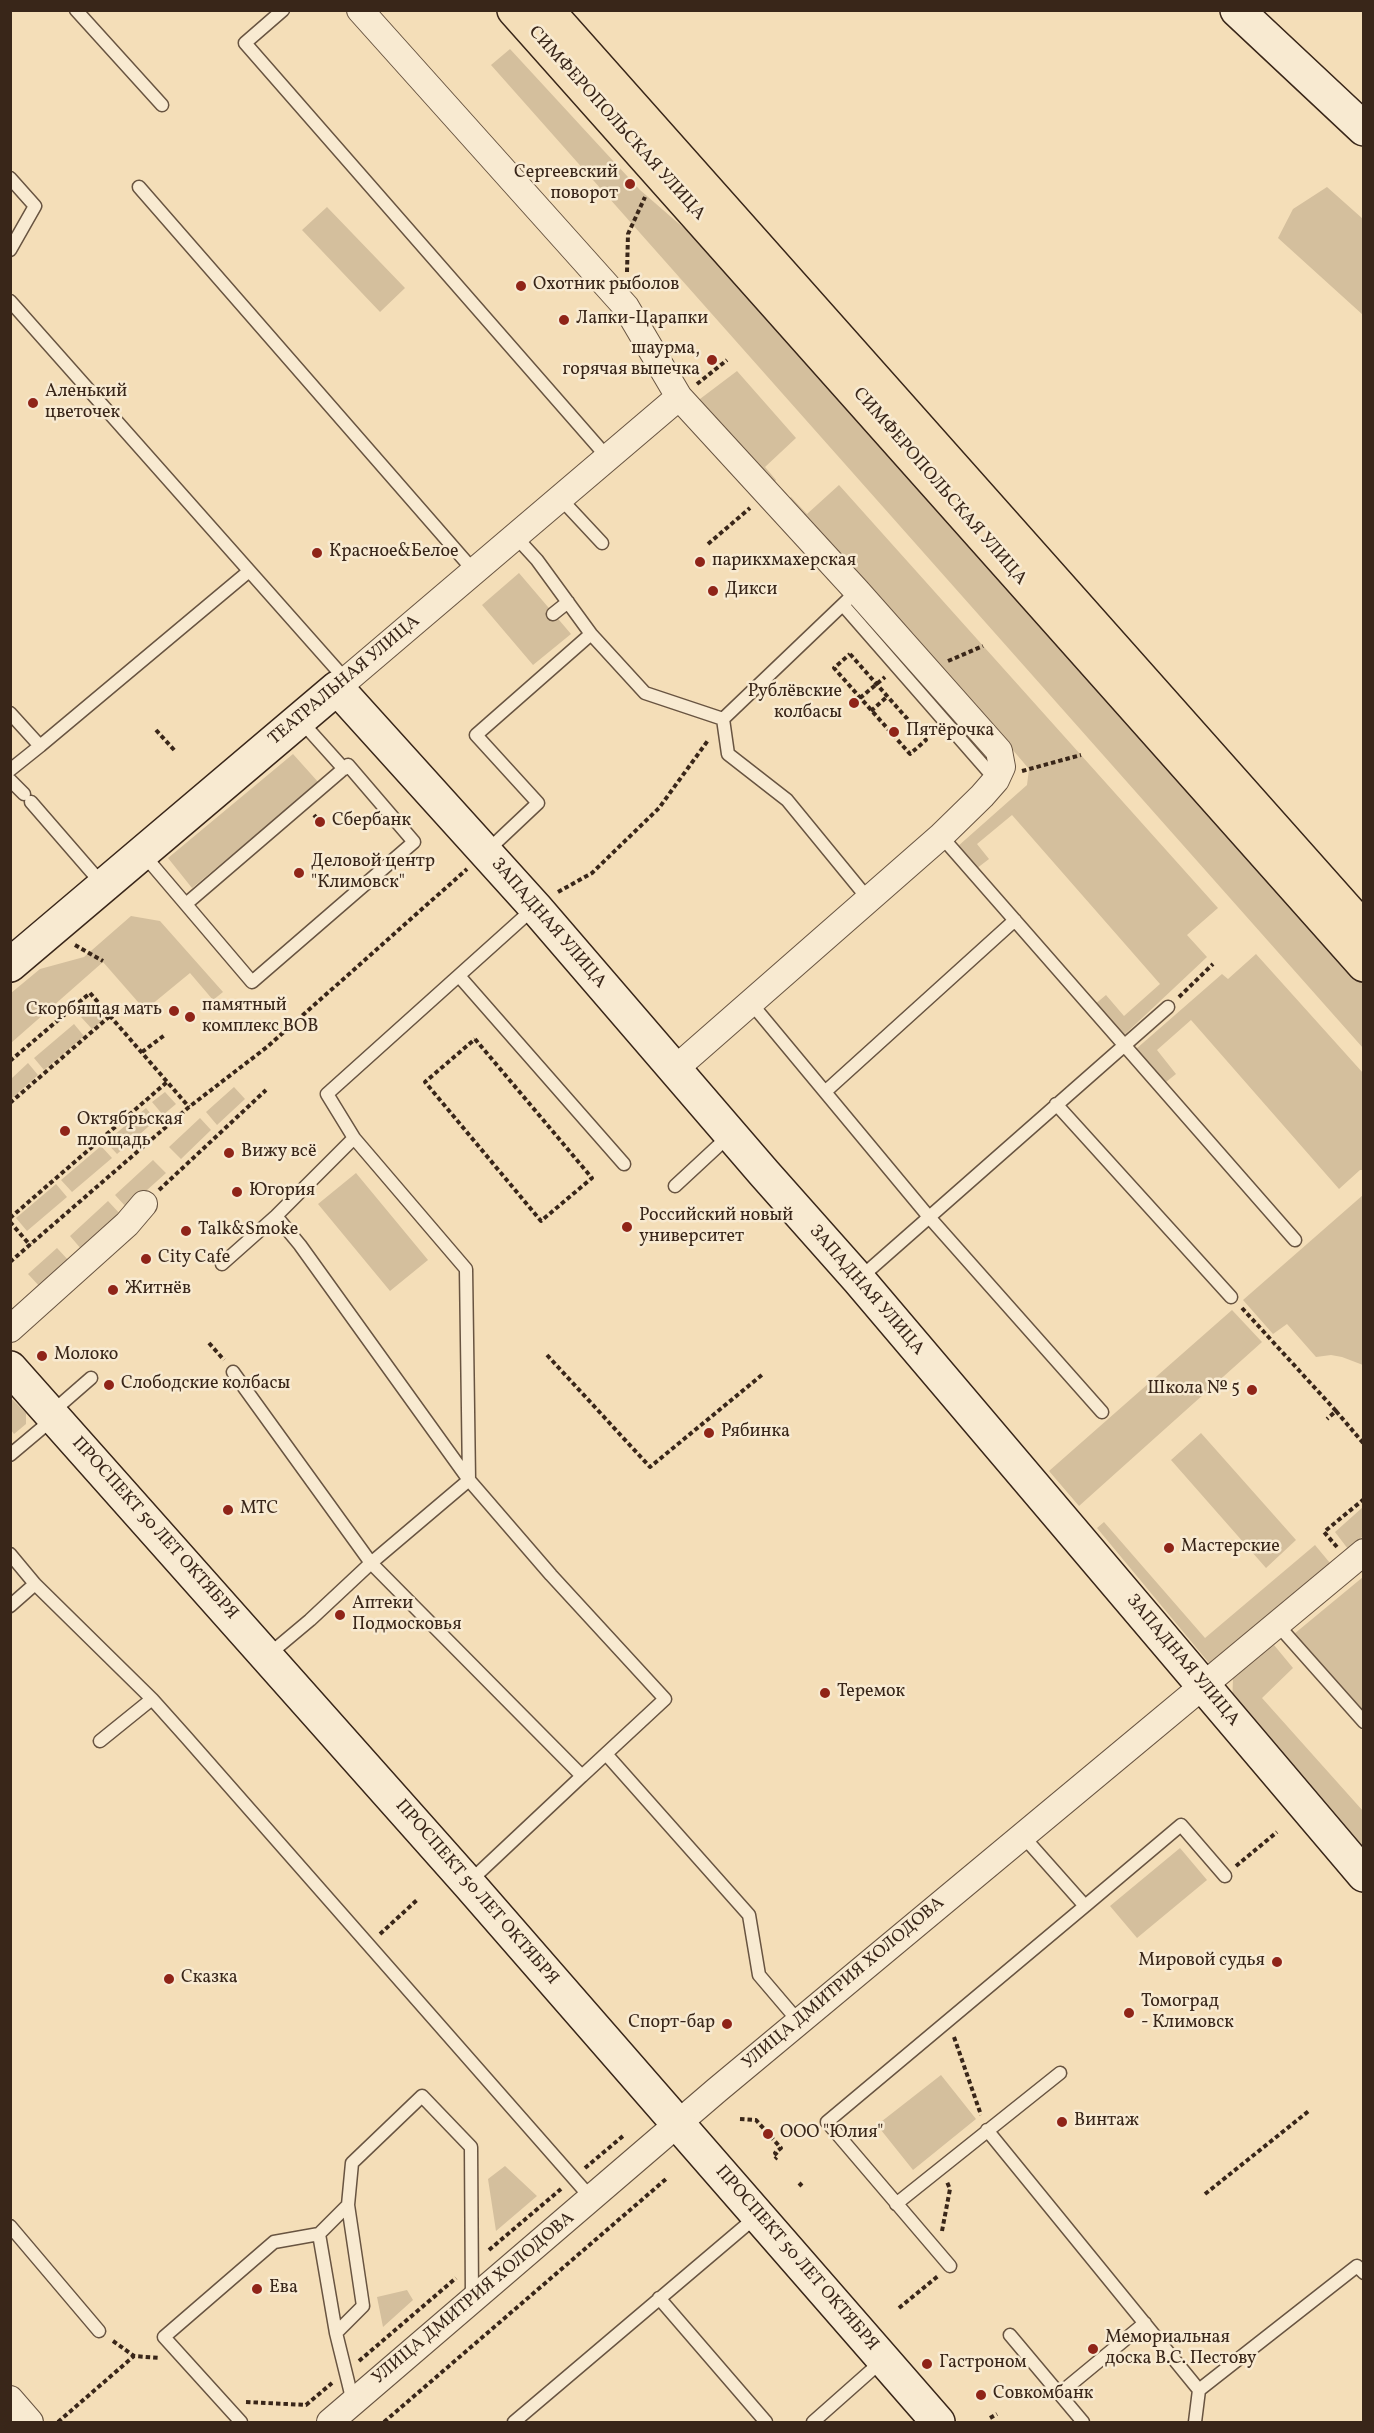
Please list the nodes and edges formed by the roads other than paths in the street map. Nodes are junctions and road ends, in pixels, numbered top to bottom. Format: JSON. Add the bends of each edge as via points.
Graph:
{"nodes":[{"id":1,"x":76,"y":10,"type":"edge"},
{"id":2,"x":283,"y":10,"type":"edge"},
{"id":3,"x":360,"y":10,"type":"edge"},
{"id":4,"x":514,"y":10,"type":"edge"},
{"id":5,"x":547,"y":10,"type":"edge"},
{"id":6,"x":1237,"y":10,"type":"edge"},
{"id":7,"x":162,"y":105,"type":"dead end"},
{"id":8,"x":1364,"y":129,"type":"edge"},
{"id":9,"x":10,"y":178,"type":"edge"},
{"id":10,"x":139,"y":187,"type":"dead end"},
{"id":11,"x":10,"y":250,"type":"edge"},
{"id":12,"x":10,"y":302,"type":"edge"},
{"id":13,"x":680,"y":397,"type":"junction"},
{"id":14,"x":608,"y":458,"type":"junction"},
{"id":15,"x":560,"y":498,"type":"junction"},
{"id":16,"x":515,"y":536,"type":"junction"},
{"id":17,"x":602,"y":543,"type":"dead end"},
{"id":18,"x":248,"y":572,"type":"junction"},
{"id":19,"x":474,"y":572,"type":"junction"},
{"id":20,"x":850,"y":598,"type":"junction"},
{"id":21,"x":568,"y":602,"type":"junction"},
{"id":22,"x":554,"y":614,"type":"dead end"},
{"id":23,"x":591,"y":634,"type":"junction"},
{"id":24,"x":341,"y":684,"type":"junction"},
{"id":25,"x":10,"y":713,"type":"edge"},
{"id":26,"x":299,"y":719,"type":"junction"},
{"id":27,"x":723,"y":719,"type":"junction"},
{"id":28,"x":40,"y":746,"type":"junction"},
{"id":29,"x":344,"y":769,"type":"junction"},
{"id":30,"x":10,"y":770,"type":"edge"},
{"id":31,"x":10,"y":780,"type":"edge"},
{"id":32,"x":941,"y":836,"type":"junction"},
{"id":33,"x":485,"y":852,"type":"junction"},
{"id":34,"x":142,"y":853,"type":"junction"},
{"id":35,"x":103,"y":886,"type":"junction"},
{"id":36,"x":545,"y":900,"type":"junction"},
{"id":37,"x":869,"y":900,"type":"junction"},
{"id":38,"x":186,"y":904,"type":"junction"},
{"id":39,"x":1015,"y":920,"type":"junction"},
{"id":40,"x":1364,"y":929,"type":"edge"},
{"id":41,"x":10,"y":965,"type":"edge"},
{"id":42,"x":1364,"y":965,"type":"edge"},
{"id":43,"x":459,"y":975,"type":"junction"},
{"id":44,"x":751,"y":1003,"type":"junction"},
{"id":45,"x":1168,"y":1007,"type":"road end"},
{"id":46,"x":1124,"y":1045,"type":"junction"},
{"id":47,"x":675,"y":1069,"type":"junction"},
{"id":48,"x":826,"y":1091,"type":"junction"},
{"id":49,"x":1056,"y":1104,"type":"junction"},
{"id":50,"x":731,"y":1134,"type":"junction"},
{"id":51,"x":354,"y":1138,"type":"junction"},
{"id":52,"x":624,"y":1164,"type":"dead end"},
{"id":53,"x":675,"y":1186,"type":"dead end"},
{"id":54,"x":144,"y":1204,"type":"road end"},
{"id":55,"x":276,"y":1216,"type":"junction"},
{"id":56,"x":929,"y":1217,"type":"junction"},
{"id":57,"x":1296,"y":1240,"type":"dead end"},
{"id":58,"x":222,"y":1264,"type":"dead end"},
{"id":59,"x":859,"y":1280,"type":"junction"},
{"id":60,"x":1235,"y":1300,"type":"road end"},
{"id":61,"x":10,"y":1329,"type":"edge"},
{"id":62,"x":10,"y":1368,"type":"edge"},
{"id":63,"x":233,"y":1372,"type":"road end"},
{"id":64,"x":91,"y":1378,"type":"dead end"},
{"id":65,"x":1102,"y":1412,"type":"dead end"},
{"id":66,"x":53,"y":1415,"type":"junction"},
{"id":67,"x":10,"y":1455,"type":"edge"},
{"id":68,"x":469,"y":1480,"type":"junction"},
{"id":69,"x":1353,"y":1552,"type":"edge"},
{"id":70,"x":10,"y":1554,"type":"edge"},
{"id":71,"x":371,"y":1563,"type":"junction"},
{"id":72,"x":35,"y":1584,"type":"junction"},
{"id":73,"x":10,"y":1606,"type":"edge"},
{"id":74,"x":1276,"y":1623,"type":"junction"},
{"id":75,"x":267,"y":1656,"type":"junction"},
{"id":76,"x":1202,"y":1685,"type":"junction"},
{"id":77,"x":152,"y":1698,"type":"junction"},
{"id":78,"x":1364,"y":1722,"type":"edge"},
{"id":79,"x":100,"y":1741,"type":"dead end"},
{"id":80,"x":606,"y":1754,"type":"junction"},
{"id":81,"x":582,"y":1776,"type":"junction"},
{"id":82,"x":1023,"y":1835,"type":"junction"},
{"id":83,"x":1364,"y":1875,"type":"edge"},
{"id":84,"x":1224,"y":1876,"type":"road end"},
{"id":85,"x":468,"y":1883,"type":"junction"},
{"id":86,"x":1085,"y":1906,"type":"junction"},
{"id":87,"x":800,"y":2022,"type":"junction"},
{"id":88,"x":1060,"y":2073,"type":"dead end"},
{"id":89,"x":678,"y":2124,"type":"junction"},
{"id":90,"x":987,"y":2130,"type":"junction"},
{"id":91,"x":592,"y":2199,"type":"junction"},
{"id":92,"x":896,"y":2204,"type":"junction"},
{"id":93,"x":348,"y":2205,"type":"junction"},
{"id":94,"x":758,"y":2216,"type":"junction"},
{"id":95,"x":10,"y":2226,"type":"edge"},
{"id":96,"x":319,"y":2234,"type":"junction"},
{"id":97,"x":950,"y":2266,"type":"road end"},
{"id":98,"x":1364,"y":2273,"type":"edge"},
{"id":99,"x":659,"y":2298,"type":"junction"},
{"id":100,"x":472,"y":2301,"type":"junction"},
{"id":101,"x":1145,"y":2323,"type":"junction"},
{"id":102,"x":99,"y":2331,"type":"dead end"},
{"id":103,"x":336,"y":2333,"type":"junction"},
{"id":104,"x":1010,"y":2335,"type":"dead end"},
{"id":105,"x":884,"y":2360,"type":"junction"},
{"id":106,"x":1199,"y":2390,"type":"junction"},
{"id":107,"x":1059,"y":2394,"type":"junction"},
{"id":108,"x":10,"y":2399,"type":"edge"},
{"id":109,"x":343,"y":2416,"type":"edge"},
{"id":110,"x":30,"y":2422,"type":"edge"},
{"id":111,"x":241,"y":2422,"type":"edge"},
{"id":112,"x":514,"y":2422,"type":"edge"},
{"id":113,"x":766,"y":2422,"type":"edge"},
{"id":114,"x":813,"y":2422,"type":"edge"},
{"id":115,"x":938,"y":2422,"type":"edge"},
{"id":116,"x":1083,"y":2422,"type":"edge"},
{"id":117,"x":1195,"y":2422,"type":"edge"}],
"edges":[{"from":1,"to":7,"type":"lane"},
{"from":2,"to":14,"type":"lane","via":[[245,43]]},
{"from":3,"to":13,"type":"street","via":[[626,307]]},
{"from":4,"to":42,"type":"main road","name":"СИМФЕРОПОЛЬСКАЯ УЛИЦА"},
{"from":5,"to":40,"type":"main road","name":"СИМФЕРОПОЛЬСКАЯ УЛИЦА"},
{"from":6,"to":8,"type":"street"},
{"from":9,"to":11,"type":"lane","via":[[34,206]]},
{"from":10,"to":19,"type":"lane"},
{"from":12,"to":18,"type":"lane"},
{"from":13,"to":14,"type":"street","name":"ТЕАТРАЛЬНАЯ УЛИЦА"},
{"from":13,"to":20,"type":"street","via":[[773,500]]},
{"from":14,"to":15,"type":"street","name":"ТЕАТРАЛЬНАЯ УЛИЦА"},
{"from":15,"to":16,"type":"street","name":"ТЕАТРАЛЬНАЯ УЛИЦА"},
{"from":15,"to":17,"type":"lane"},
{"from":16,"to":19,"type":"street","name":"ТЕАТРАЛЬНАЯ УЛИЦА"},
{"from":16,"to":21,"type":"lane"},
{"from":18,"to":24,"type":"lane"},
{"from":18,"to":28,"type":"lane"},
{"from":19,"to":24,"type":"street","name":"ТЕАТРАЛЬНАЯ УЛИЦА"},
{"from":20,"to":27,"type":"lane"},
{"from":20,"to":32,"type":"street","via":[[999,751],[1002,767],[996,780]]},
{"from":21,"to":22,"type":"lane"},
{"from":21,"to":23,"type":"lane"},
{"from":23,"to":27,"type":"lane","via":[[645,693]]},
{"from":23,"to":33,"type":"lane","via":[[476,735],[538,804]]},
{"from":24,"to":26,"type":"street","name":"ТЕАТРАЛЬНАЯ УЛИЦА"},
{"from":24,"to":33,"type":"street","name":"ЗАПАДНАЯ УЛИЦА"},
{"from":25,"to":28,"type":"lane"},
{"from":26,"to":29,"type":"lane"},
{"from":26,"to":34,"type":"street","name":"ТЕАТРАЛЬНАЯ УЛИЦА"},
{"from":27,"to":37,"type":"lane","via":[[728,754],[787,800]]},
{"from":28,"to":30,"type":"lane"},
{"from":29,"to":38,"type":"lane"},
{"from":29,"to":38,"type":"lane","via":[[348,765],[414,842],[252,982]]},
{"from":31,"to":35,"type":"lane"},
{"from":32,"to":37,"type":"street"},
{"from":32,"to":39,"type":"lane"},
{"from":33,"to":36,"type":"street","name":"ЗАПАДНАЯ УЛИЦА"},
{"from":34,"to":35,"type":"street","name":"ТЕАТРАЛЬНАЯ УЛИЦА"},
{"from":34,"to":38,"type":"lane"},
{"from":35,"to":41,"type":"street","name":"ТЕАТРАЛЬНАЯ УЛИЦА"},
{"from":36,"to":43,"type":"lane"},
{"from":36,"to":47,"type":"street","name":"ЗАПАДНАЯ УЛИЦА"},
{"from":37,"to":44,"type":"street"},
{"from":39,"to":46,"type":"lane"},
{"from":39,"to":48,"type":"lane"},
{"from":43,"to":51,"type":"lane","via":[[327,1094]]},
{"from":43,"to":52,"type":"lane"},
{"from":44,"to":47,"type":"street"},
{"from":44,"to":48,"type":"lane"},
{"from":45,"to":46,"type":"lane"},
{"from":46,"to":49,"type":"lane"},
{"from":46,"to":57,"type":"lane"},
{"from":47,"to":50,"type":"street","name":"ЗАПАДНАЯ УЛИЦА"},
{"from":48,"to":56,"type":"lane"},
{"from":49,"to":56,"type":"lane"},
{"from":49,"to":60,"type":"lane"},
{"from":50,"to":53,"type":"lane"},
{"from":50,"to":59,"type":"street","name":"ЗАПАДНАЯ УЛИЦА"},
{"from":51,"to":55,"type":"lane"},
{"from":51,"to":68,"type":"lane","via":[[466,1269]]},
{"from":54,"to":61,"type":"street","via":[[127,1224]]},
{"from":55,"to":58,"type":"lane"},
{"from":55,"to":68,"type":"lane"},
{"from":56,"to":59,"type":"lane"},
{"from":56,"to":65,"type":"lane"},
{"from":59,"to":76,"type":"street","name":"ЗАПАДНАЯ УЛИЦА"},
{"from":62,"to":66,"type":"street","name":"ПРОСПЕКТ 50 ЛЕТ ОКТЯБРЯ"},
{"from":63,"to":71,"type":"lane"},
{"from":64,"to":66,"type":"lane"},
{"from":66,"to":67,"type":"lane"},
{"from":66,"to":75,"type":"street","name":"ПРОСПЕКТ 50 ЛЕТ ОКТЯБРЯ"},
{"from":68,"to":71,"type":"lane"},
{"from":68,"to":80,"type":"lane","via":[[665,1700]]},
{"from":69,"to":74,"type":"street","name":"УЛИЦА ДМИТРИЯ ХОЛОДОВА"},
{"from":70,"to":72,"type":"lane"},
{"from":71,"to":75,"type":"lane"},
{"from":71,"to":81,"type":"lane"},
{"from":72,"to":73,"type":"lane"},
{"from":72,"to":77,"type":"lane"},
{"from":74,"to":76,"type":"street","name":"УЛИЦА ДМИТРИЯ ХОЛОДОВА"},
{"from":74,"to":78,"type":"lane"},
{"from":75,"to":85,"type":"street","name":"ПРОСПЕКТ 50 ЛЕТ ОКТЯБРЯ"},
{"from":76,"to":82,"type":"street","name":"УЛИЦА ДМИТРИЯ ХОЛОДОВА"},
{"from":76,"to":83,"type":"street","name":"ЗАПАДНАЯ УЛИЦА"},
{"from":77,"to":79,"type":"lane"},
{"from":77,"to":91,"type":"lane"},
{"from":80,"to":81,"type":"lane"},
{"from":80,"to":87,"type":"lane","via":[[749,1915],[759,1975]]},
{"from":81,"to":85,"type":"lane"},
{"from":82,"to":86,"type":"lane"},
{"from":82,"to":87,"type":"street","name":"УЛИЦА ДМИТРИЯ ХОЛОДОВА"},
{"from":84,"to":86,"type":"lane","via":[[1181,1825]]},
{"from":85,"to":89,"type":"street","name":"ПРОСПЕКТ 50 ЛЕТ ОКТЯБРЯ"},
{"from":86,"to":92,"type":"lane","via":[[827,2122]]},
{"from":87,"to":89,"type":"street","name":"УЛИЦА ДМИТРИЯ ХОЛОДОВА"},
{"from":88,"to":90,"type":"lane"},
{"from":89,"to":91,"type":"street","name":"УЛИЦА ДМИТРИЯ ХОЛОДОВА"},
{"from":89,"to":94,"type":"street","name":"ПРОСПЕКТ 50 ЛЕТ ОКТЯБРЯ"},
{"from":90,"to":92,"type":"lane"},
{"from":90,"to":101,"type":"lane"},
{"from":91,"to":100,"type":"street","name":"УЛИЦА ДМИТРИЯ ХОЛОДОВА"},
{"from":92,"to":97,"type":"lane"},
{"from":93,"to":96,"type":"lane"},
{"from":93,"to":100,"type":"lane","via":[[352,2163],[422,2096],[471,2147]]},
{"from":93,"to":103,"type":"lane","via":[[363,2306]]},
{"from":94,"to":99,"type":"lane"},
{"from":94,"to":105,"type":"street","name":"ПРОСПЕКТ 50 ЛЕТ ОКТЯБРЯ"},
{"from":95,"to":102,"type":"lane"},
{"from":96,"to":103,"type":"lane"},
{"from":96,"to":111,"type":"lane","via":[[273,2241],[164,2337]]},
{"from":98,"to":106,"type":"lane","via":[[1357,2266]]},
{"from":99,"to":112,"type":"lane"},
{"from":99,"to":113,"type":"lane"},
{"from":100,"to":109,"type":"street","name":"УЛИЦА ДМИТРИЯ ХОЛОДОВА"},
{"from":101,"to":106,"type":"lane"},
{"from":101,"to":107,"type":"lane"},
{"from":103,"to":109,"type":"lane"},
{"from":104,"to":107,"type":"lane"},
{"from":105,"to":114,"type":"lane"},
{"from":105,"to":115,"type":"street","name":"ПРОСПЕКТ 50 ЛЕТ ОКТЯБРЯ"},
{"from":106,"to":117,"type":"lane"},
{"from":107,"to":116,"type":"lane"},
{"from":108,"to":110,"type":"street"}]}
